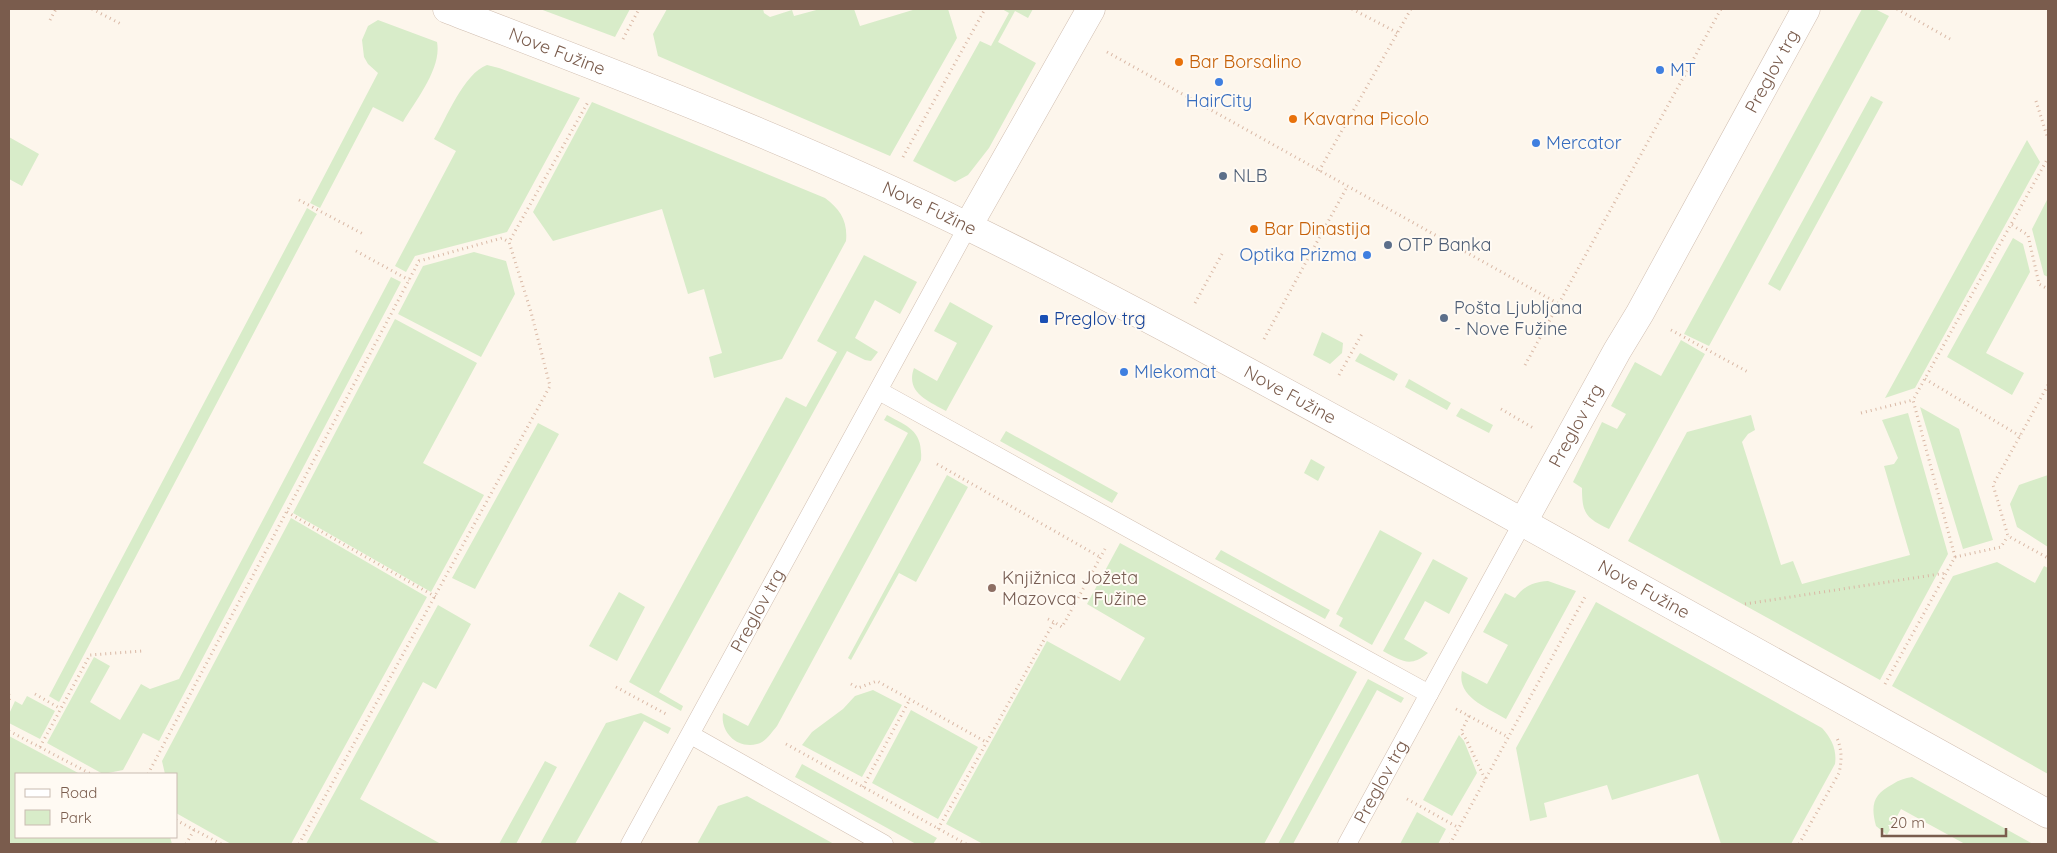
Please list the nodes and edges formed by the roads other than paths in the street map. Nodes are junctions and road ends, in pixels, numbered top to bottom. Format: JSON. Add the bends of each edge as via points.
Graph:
{"nodes":[{"id":1,"x":447,"y":9,"type":"edge"},
{"id":2,"x":1091,"y":9,"type":"edge"},
{"id":3,"x":1806,"y":9,"type":"edge"},
{"id":4,"x":968,"y":226,"type":"junction"},
{"id":5,"x":879,"y":391,"type":"junction"},
{"id":6,"x":1522,"y":522,"type":"junction"},
{"id":7,"x":1429,"y":694,"type":"junction"},
{"id":8,"x":693,"y":732,"type":"junction"},
{"id":9,"x":2048,"y":814,"type":"edge"},
{"id":10,"x":630,"y":844,"type":"edge"},
{"id":11,"x":884,"y":844,"type":"edge"},
{"id":12,"x":1347,"y":844,"type":"edge"}],
"edges":[{"from":1,"to":4,"type":"street","name":"Nove Fužine","via":[[744,126]]},
{"from":2,"to":4,"type":"street","name":"Preglov trg"},
{"from":3,"to":6,"type":"street","name":"Preglov trg"},
{"from":4,"to":5,"type":"lane","name":"Preglov trg"},
{"from":4,"to":6,"type":"street","name":"Nove Fužine","via":[[1119,302]]},
{"from":5,"to":7,"type":"lane"},
{"from":5,"to":8,"type":"lane","name":"Preglov trg"},
{"from":6,"to":7,"type":"lane","name":"Preglov trg"},
{"from":6,"to":9,"type":"street","name":"Nove Fužine"},
{"from":7,"to":12,"type":"lane","name":"Preglov trg"},
{"from":8,"to":10,"type":"lane","name":"Preglov trg"},
{"from":8,"to":11,"type":"lane"}]}
